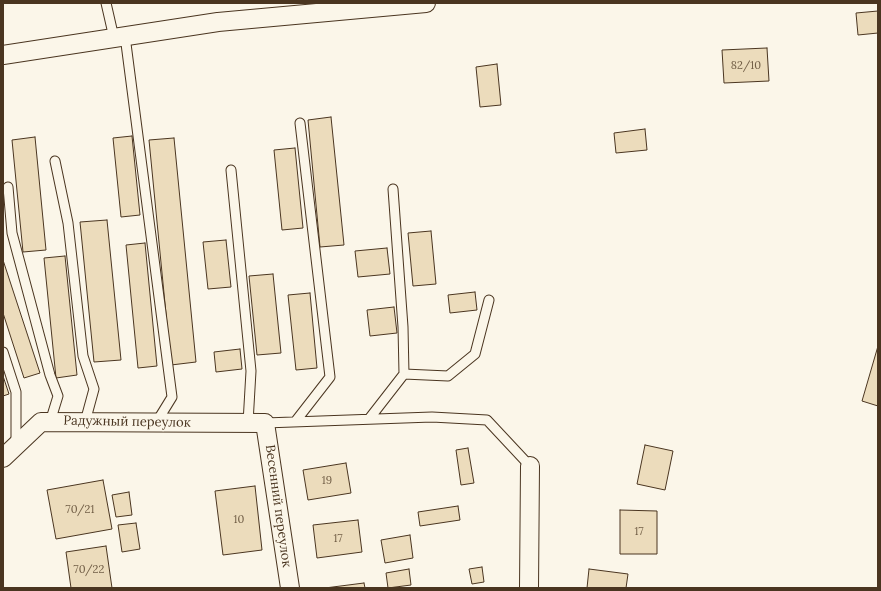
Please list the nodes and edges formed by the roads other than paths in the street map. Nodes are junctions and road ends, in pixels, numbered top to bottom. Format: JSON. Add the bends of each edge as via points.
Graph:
{"nodes":[{"id":1,"x":106,"y":3,"type":"edge"},
{"id":2,"x":426,"y":3,"type":"edge"},
{"id":3,"x":298,"y":9,"type":"edge"},
{"id":4,"x":119,"y":37,"type":"junction"},
{"id":5,"x":3,"y":55,"type":"edge"},
{"id":6,"x":300,"y":123,"type":"dead end"},
{"id":7,"x":55,"y":161,"type":"dead end"},
{"id":8,"x":231,"y":170,"type":"dead end"},
{"id":9,"x":8,"y":187,"type":"dead end"},
{"id":10,"x":393,"y":189,"type":"dead end"},
{"id":11,"x":489,"y":300,"type":"dead end"},
{"id":12,"x":3,"y":352,"type":"edge"},
{"id":13,"x":404,"y":374,"type":"junction"},
{"id":14,"x":368,"y":419,"type":"junction"},
{"id":15,"x":50,"y":422,"type":"junction"},
{"id":16,"x":85,"y":422,"type":"junction"},
{"id":17,"x":295,"y":422,"type":"junction"},
{"id":18,"x":156,"y":423,"type":"junction"},
{"id":19,"x":257,"y":423,"type":"junction"},
{"id":20,"x":16,"y":445,"type":"junction"},
{"id":21,"x":3,"y":458,"type":"edge"},
{"id":22,"x":530,"y":466,"type":"joint"},
{"id":23,"x":290,"y":588,"type":"edge"},
{"id":24,"x":529,"y":588,"type":"edge"}],
"edges":[{"from":1,"to":4,"type":"lane"},
{"from":2,"to":3,"type":"street"},
{"from":3,"to":4,"type":"street"},
{"from":4,"to":5,"type":"street"},
{"from":4,"to":18,"type":"lane","via":[[172,397]]},
{"from":6,"to":17,"type":"lane","via":[[330,377]]},
{"from":7,"to":16,"type":"lane","via":[[68,223],[83,356],[94,389]]},
{"from":8,"to":19,"type":"lane"},
{"from":9,"to":15,"type":"lane","via":[[12,233],[50,376],[58,396]]},
{"from":10,"to":13,"type":"lane"},
{"from":11,"to":13,"type":"lane","via":[[475,354],[448,376]]},
{"from":12,"to":20,"type":"lane","via":[[16,392]]},
{"from":13,"to":14,"type":"lane"},
{"from":14,"to":17,"type":"lane"},
{"from":14,"to":22,"type":"lane","via":[[432,417],[487,420]]},
{"from":15,"to":16,"type":"street","name":"Радужный переулок"},
{"from":15,"to":20,"type":"street","name":"Радужный переулок","via":[[41,422]]},
{"from":16,"to":18,"type":"street","name":"Радужный переулок"},
{"from":17,"to":19,"type":"lane"},
{"from":18,"to":19,"type":"street","name":"Радужный переулок"},
{"from":19,"to":23,"type":"street","name":"Весенний переулок"},
{"from":20,"to":21,"type":"street","name":"Радужный переулок"},
{"from":22,"to":24,"type":"street"}]}
